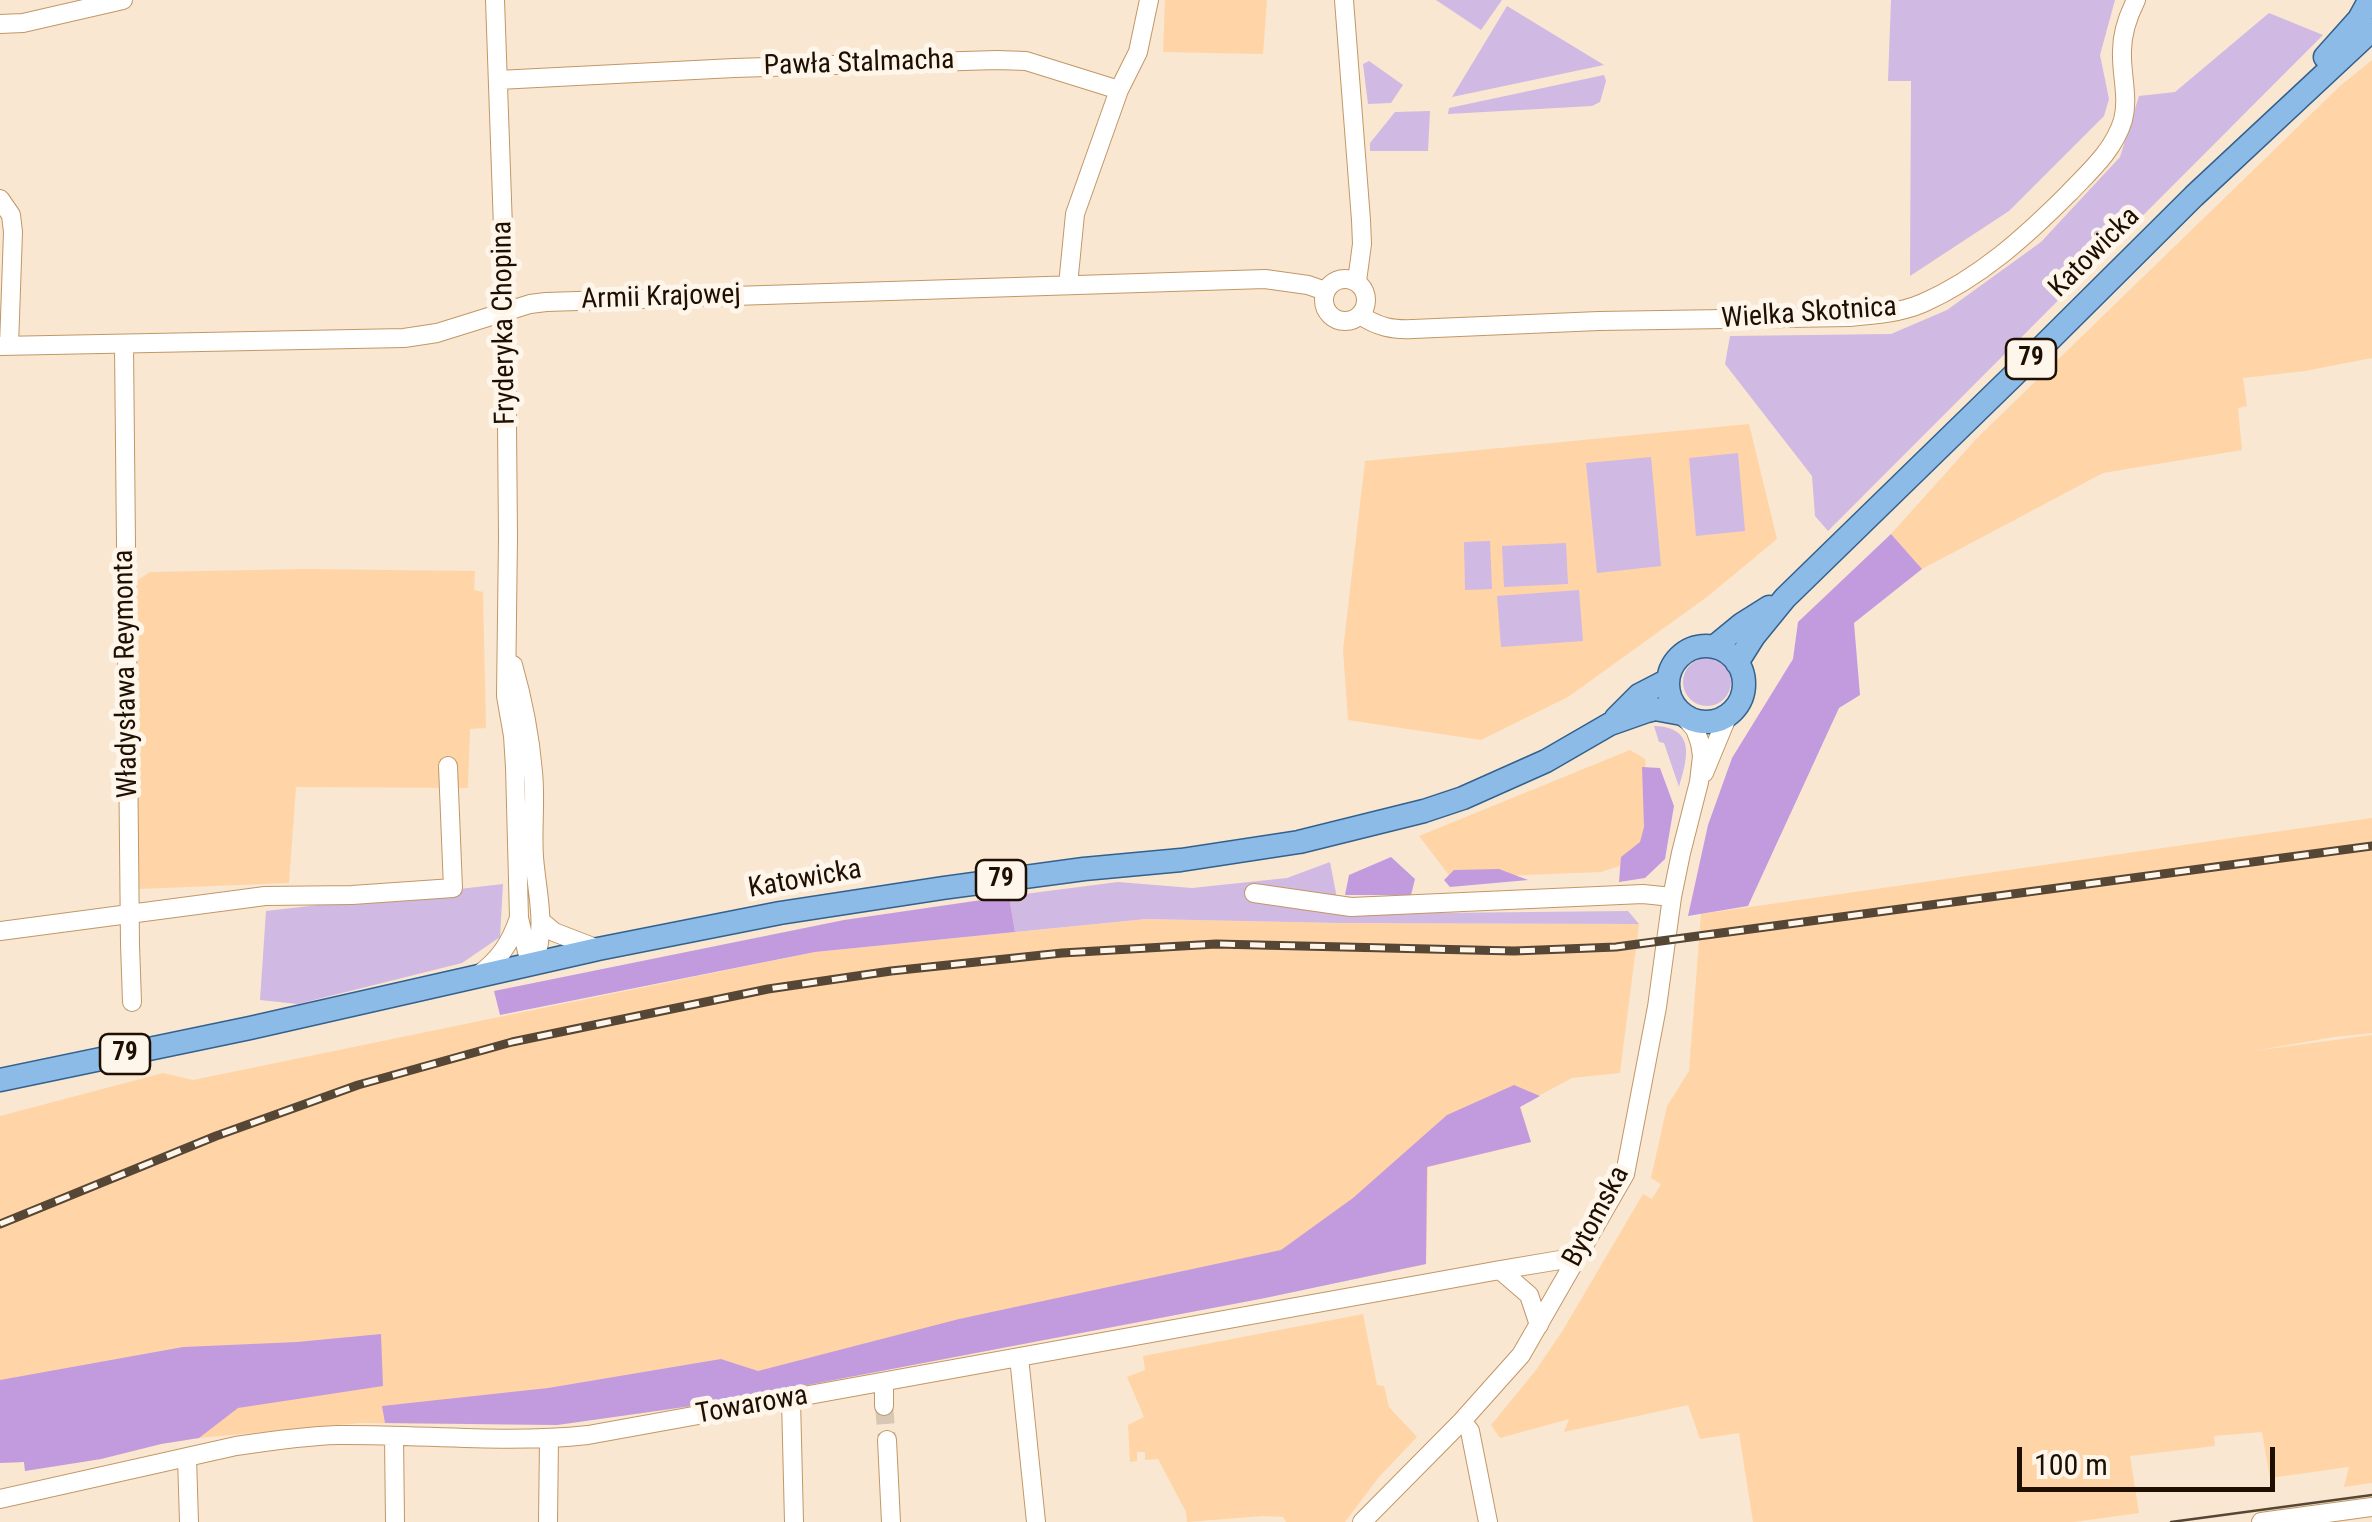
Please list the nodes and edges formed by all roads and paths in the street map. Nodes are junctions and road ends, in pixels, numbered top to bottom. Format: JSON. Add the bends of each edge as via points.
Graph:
{"nodes":[{"id":1,"x":123,"y":0,"type":"edge"},
{"id":2,"x":495,"y":0,"type":"edge"},
{"id":3,"x":1149,"y":0,"type":"edge"},
{"id":4,"x":1344,"y":0,"type":"edge"},
{"id":5,"x":2136,"y":0,"type":"edge"},
{"id":6,"x":2370,"y":2,"type":"edge"},
{"id":7,"x":0,"y":24,"type":"edge"},
{"id":8,"x":2372,"y":30,"type":"edge"},
{"id":9,"x":498,"y":80,"type":"junction"},
{"id":10,"x":1119,"y":90,"type":"junction"},
{"id":11,"x":2275,"y":118,"type":"junction"},
{"id":12,"x":0,"y":199,"type":"edge"},
{"id":13,"x":1357,"y":281,"type":"junction"},
{"id":14,"x":1068,"y":285,"type":"junction"},
{"id":15,"x":1326,"y":291,"type":"junction"},
{"id":16,"x":506,"y":313,"type":"junction"},
{"id":17,"x":1360,"y":316,"type":"junction"},
{"id":18,"x":4,"y":346,"type":"edge"},
{"id":19,"x":124,"y":346,"type":"junction"},
{"id":20,"x":1785,"y":598,"type":"junction"},
{"id":21,"x":508,"y":646,"type":"junction"},
{"id":22,"x":1714,"y":647,"type":"junction"},
{"id":23,"x":1738,"y":663,"type":"junction"},
{"id":24,"x":1668,"y":680,"type":"junction"},
{"id":25,"x":1682,"y":714,"type":"junction"},
{"id":26,"x":1728,"y":715,"type":"junction"},
{"id":27,"x":1610,"y":724,"type":"junction"},
{"id":28,"x":528,"y":734,"type":"junction"},
{"id":29,"x":448,"y":766,"type":"dead end"},
{"id":30,"x":515,"y":768,"type":"junction"},
{"id":31,"x":1699,"y":782,"type":"junction"},
{"id":32,"x":534,"y":803,"type":"junction"},
{"id":33,"x":1254,"y":893,"type":"dead end"},
{"id":34,"x":1672,"y":897,"type":"junction"},
{"id":35,"x":130,"y":914,"type":"junction"},
{"id":36,"x":519,"y":918,"type":"junction"},
{"id":37,"x":542,"y":922,"type":"junction"},
{"id":38,"x":0,"y":931,"type":"edge"},
{"id":39,"x":598,"y":949,"type":"junction"},
{"id":40,"x":532,"y":964,"type":"junction"},
{"id":41,"x":476,"y":976,"type":"junction"},
{"id":42,"x":132,"y":1002,"type":"dead end"},
{"id":43,"x":0,"y":1080,"type":"edge"},
{"id":44,"x":1573,"y":1263,"type":"junction"},
{"id":45,"x":1500,"y":1270,"type":"junction"},
{"id":46,"x":1539,"y":1325,"type":"junction"},
{"id":47,"x":1019,"y":1358,"type":"junction"},
{"id":48,"x":884,"y":1382,"type":"junction"},
{"id":49,"x":790,"y":1399,"type":"junction"},
{"id":50,"x":884,"y":1406,"type":"tunnel mouth"},
{"id":51,"x":1462,"y":1420,"type":"junction"},
{"id":52,"x":394,"y":1436,"type":"junction"},
{"id":53,"x":549,"y":1439,"type":"junction"},
{"id":54,"x":888,"y":1440,"type":"tunnel mouth"},
{"id":55,"x":187,"y":1458,"type":"junction"},
{"id":56,"x":0,"y":1498,"type":"edge"},
{"id":57,"x":2362,"y":1513,"type":"edge"},
{"id":58,"x":190,"y":1522,"type":"edge"},
{"id":59,"x":394,"y":1522,"type":"edge"},
{"id":60,"x":548,"y":1522,"type":"edge"},
{"id":61,"x":794,"y":1522,"type":"edge"},
{"id":62,"x":891,"y":1522,"type":"edge"},
{"id":63,"x":1036,"y":1522,"type":"edge"},
{"id":64,"x":1362,"y":1522,"type":"edge"},
{"id":65,"x":1488,"y":1522,"type":"edge"},
{"id":66,"x":2260,"y":1522,"type":"edge"}],
"edges":[{"from":1,"to":7,"type":"street"},
{"from":2,"to":9,"type":"street","name":"Fryderyka Chopina"},
{"from":3,"to":10,"type":"street","via":[[1138,52]]},
{"from":4,"to":13,"type":"street","via":[[1361,220]]},
{"from":5,"to":17,"type":"street","name":"Wielka Skotnica","via":[[2125,26],[2122,121],[2106,154],[2021,239],[1980,271],[1907,310],[1412,330],[1392,330]]},
{"from":6,"to":11,"type":"main road","name":"Katowicka","number":"79"},
{"from":8,"to":11,"type":"main road","name":"Katowicka","number":"79"},
{"from":9,"to":10,"type":"street","name":"Pawła Stalmacha","via":[[997,60]]},
{"from":9,"to":16,"type":"street","name":"Fryderyka Chopina"},
{"from":10,"to":14,"type":"street","via":[[1075,214]]},
{"from":11,"to":20,"type":"main road","name":"Katowicka","number":"79"},
{"from":12,"to":18,"type":"street","via":[[12,215],[13,232]]},
{"from":13,"to":15,"type":"street","via":[[1339,279]]},
{"from":13,"to":17,"type":"street","via":[[1367,302]]},
{"from":14,"to":15,"type":"street","name":"Armii Krajowej","via":[[1266,278]]},
{"from":14,"to":16,"type":"street","name":"Armii Krajowej","via":[[546,302]]},
{"from":15,"to":17,"type":"street","via":[[1325,307],[1335,319]]},
{"from":16,"to":19,"type":"street","name":"Armii Krajowej","via":[[404,338]]},
{"from":16,"to":21,"type":"street","name":"Fryderyka Chopina"},
{"from":18,"to":19,"type":"street","name":"Armii Krajowej"},
{"from":19,"to":35,"type":"street","name":"Władysława Reymonta"},
{"from":20,"to":22,"type":"main road","name":"Katowicka","number":"79"},
{"from":20,"to":23,"type":"main road","name":"Katowicka","number":"79"},
{"from":21,"to":28,"type":"street","name":"Fryderyka Chopina"},
{"from":21,"to":30,"type":"street","name":"Fryderyka Chopina"},
{"from":22,"to":23,"type":"main road"},
{"from":22,"to":24,"type":"main road","number":"79","via":[[1690,649]]},
{"from":23,"to":26,"type":"main road","number":"79","via":[[1742,696]]},
{"from":24,"to":25,"type":"main road"},
{"from":24,"to":27,"type":"main road","name":"Katowicka","number":"79","via":[[1639,695]]},
{"from":25,"to":26,"type":"main road","number":"79","via":[[1705,722]]},
{"from":25,"to":27,"type":"main road","name":"Katowicka","number":"79","via":[[1655,709]]},
{"from":25,"to":31,"type":"street","name":"Bytomska","via":[[1700,743]]},
{"from":26,"to":31,"type":"street","name":"Bytomska"},
{"from":27,"to":39,"type":"main road","name":"Katowicka","number":"79","via":[[1464,798],[1299,842],[896,895]]},
{"from":28,"to":30,"type":"street","name":"Fryderyka Chopina"},
{"from":28,"to":32,"type":"street","name":"Fryderyka Chopina"},
{"from":29,"to":35,"type":"street","via":[[453,888],[264,896]]},
{"from":30,"to":32,"type":"street","name":"Fryderyka Chopina"},
{"from":30,"to":36,"type":"street","name":"Fryderyka Chopina"},
{"from":31,"to":34,"type":"street","name":"Bytomska"},
{"from":32,"to":37,"type":"street","name":"Fryderyka Chopina"},
{"from":33,"to":34,"type":"street","via":[[1351,907]]},
{"from":34,"to":44,"type":"street","name":"Bytomska","via":[[1625,1174]]},
{"from":35,"to":38,"type":"street"},
{"from":35,"to":42,"type":"street","name":"Władysława Reymonta"},
{"from":36,"to":40,"type":"street","name":"Fryderyka Chopina"},
{"from":36,"to":41,"type":"street","via":[[504,952]]},
{"from":37,"to":39,"type":"street"},
{"from":37,"to":40,"type":"street","name":"Fryderyka Chopina"},
{"from":39,"to":40,"type":"main road","name":"Katowicka","number":"79"},
{"from":40,"to":41,"type":"main road","name":"Katowicka","number":"79"},
{"from":41,"to":43,"type":"main road","name":"Katowicka","number":"79"},
{"from":44,"to":45,"type":"street","name":"Towarowa"},
{"from":44,"to":46,"type":"street","name":"Bytomska"},
{"from":45,"to":46,"type":"street","via":[[1529,1295]]},
{"from":45,"to":47,"type":"street","name":"Towarowa"},
{"from":46,"to":51,"type":"street","name":"Bytomska"},
{"from":47,"to":48,"type":"street","name":"Towarowa"},
{"from":47,"to":63,"type":"street"},
{"from":48,"to":49,"type":"street","name":"Towarowa"},
{"from":48,"to":50,"type":"street"},
{"from":49,"to":53,"type":"street","name":"Towarowa"},
{"from":49,"to":61,"type":"street"},
{"from":51,"to":64,"type":"street","name":"Bytomska"},
{"from":51,"to":65,"type":"street","via":[[1470,1430]]},
{"from":52,"to":53,"type":"street","name":"Towarowa"},
{"from":52,"to":55,"type":"street","name":"Towarowa","via":[[276,1440]]},
{"from":52,"to":59,"type":"street"},
{"from":53,"to":60,"type":"street"},
{"from":54,"to":62,"type":"street"},
{"from":55,"to":56,"type":"street","name":"Towarowa"},
{"from":55,"to":58,"type":"street"},
{"from":57,"to":66,"type":"street"}]}
